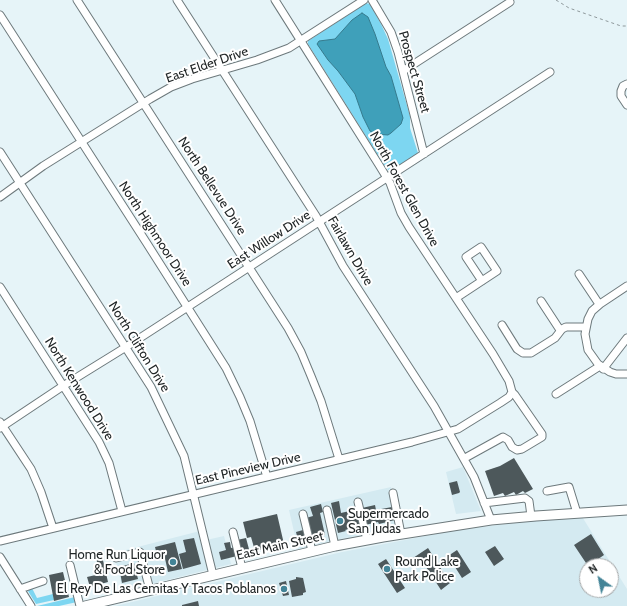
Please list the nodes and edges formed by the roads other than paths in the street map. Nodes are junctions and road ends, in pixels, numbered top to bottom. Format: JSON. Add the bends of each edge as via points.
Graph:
{"nodes":[{"id":1,"x":78,"y":0,"type":"edge"},
{"id":2,"x":178,"y":0,"type":"edge"},
{"id":3,"x":275,"y":0,"type":"edge"},
{"id":4,"x":364,"y":0,"type":"edge"},
{"id":5,"x":372,"y":0,"type":"edge"},
{"id":6,"x":510,"y":2,"type":"dead end"},
{"id":7,"x":0,"y":15,"type":"edge"},
{"id":8,"x":301,"y":41,"type":"junction"},
{"id":9,"x":223,"y":70,"type":"junction"},
{"id":10,"x":403,"y":70,"type":"junction"},
{"id":11,"x":550,"y":72,"type":"dead end"},
{"id":12,"x":627,"y":84,"type":"edge"},
{"id":13,"x":144,"y":103,"type":"junction"},
{"id":14,"x":627,"y":105,"type":"edge"},
{"id":15,"x":82,"y":143,"type":"junction"},
{"id":16,"x":0,"y":152,"type":"edge"},
{"id":17,"x":424,"y":154,"type":"junction"},
{"id":18,"x":387,"y":178,"type":"junction"},
{"id":19,"x":21,"y":184,"type":"junction"},
{"id":20,"x":0,"y":197,"type":"edge"},
{"id":21,"x":319,"y":222,"type":"junction"},
{"id":22,"x":249,"y":267,"type":"junction"},
{"id":23,"x":579,"y":274,"type":"dead end"},
{"id":24,"x":482,"y":281,"type":"junction"},
{"id":25,"x":627,"y":286,"type":"edge"},
{"id":26,"x":0,"y":287,"type":"edge"},
{"id":27,"x":456,"y":298,"type":"junction"},
{"id":28,"x":541,"y":301,"type":"dead end"},
{"id":29,"x":599,"y":304,"type":"junction"},
{"id":30,"x":188,"y":307,"type":"junction"},
{"id":31,"x":502,"y":325,"type":"dead end"},
{"id":32,"x":585,"y":328,"type":"junction"},
{"id":33,"x":560,"y":330,"type":"junction"},
{"id":34,"x":627,"y":338,"type":"edge"},
{"id":35,"x":126,"y":347,"type":"junction"},
{"id":36,"x":601,"y":367,"type":"junction"},
{"id":37,"x":627,"y":374,"type":"edge"},
{"id":38,"x":63,"y":386,"type":"junction"},
{"id":39,"x":512,"y":392,"type":"junction"},
{"id":40,"x":556,"y":394,"type":"dead end"},
{"id":41,"x":1,"y":425,"type":"edge"},
{"id":42,"x":449,"y":432,"type":"junction"},
{"id":43,"x":465,"y":458,"type":"junction"},
{"id":44,"x":339,"y":459,"type":"junction"},
{"id":45,"x":267,"y":477,"type":"junction"},
{"id":46,"x":547,"y":492,"type":"dead end"},
{"id":47,"x":393,"y":493,"type":"dead end"},
{"id":48,"x":193,"y":494,"type":"junction"},
{"id":49,"x":358,"y":502,"type":"dead end"},
{"id":50,"x":484,"y":503,"type":"junction"},
{"id":51,"x":327,"y":510,"type":"dead end"},
{"id":52,"x":627,"y":510,"type":"edge"},
{"id":53,"x":122,"y":511,"type":"junction"},
{"id":54,"x":577,"y":513,"type":"junction"},
{"id":55,"x":303,"y":514,"type":"dead end"},
{"id":56,"x":531,"y":516,"type":"junction"},
{"id":57,"x":491,"y":520,"type":"junction"},
{"id":58,"x":53,"y":528,"type":"junction"},
{"id":59,"x":234,"y":532,"type":"dead end"},
{"id":60,"x":401,"y":534,"type":"junction"},
{"id":61,"x":367,"y":540,"type":"junction"},
{"id":62,"x":0,"y":541,"type":"edge"},
{"id":63,"x":335,"y":546,"type":"junction"},
{"id":64,"x":312,"y":552,"type":"junction"},
{"id":65,"x":0,"y":557,"type":"edge"},
{"id":66,"x":116,"y":558,"type":"dead end"},
{"id":67,"x":70,"y":565,"type":"dead end"},
{"id":68,"x":242,"y":568,"type":"junction"},
{"id":69,"x":213,"y":575,"type":"junction"},
{"id":70,"x":43,"y":581,"type":"dead end"},
{"id":71,"x":20,"y":589,"type":"junction"},
{"id":72,"x":150,"y":590,"type":"junction"},
{"id":73,"x":31,"y":606,"type":"edge"},
{"id":74,"x":80,"y":606,"type":"edge"},
{"id":75,"x":85,"y":606,"type":"edge"}],
"edges":[{"from":1,"to":13,"type":"street","name":"North Bellevue Drive"},
{"from":2,"to":9,"type":"street","name":"Fairlawn Drive"},
{"from":3,"to":8,"type":"street","name":"North Forest Glen Drive"},
{"from":4,"to":8,"type":"street","name":"East Elder Drive"},
{"from":5,"to":10,"type":"street","name":"Prospect Street","via":[[391,32]]},
{"from":6,"to":10,"type":"street"},
{"from":7,"to":15,"type":"street","name":"North Highmoor Drive"},
{"from":8,"to":9,"type":"street","name":"East Elder Drive","via":[[257,60]]},
{"from":8,"to":18,"type":"street","name":"North Forest Glen Drive"},
{"from":9,"to":13,"type":"street","name":"East Elder Drive","via":[[192,79]]},
{"from":9,"to":21,"type":"street","name":"Fairlawn Drive"},
{"from":10,"to":17,"type":"street","name":"Prospect Street"},
{"from":11,"to":17,"type":"street","name":"East Willow Drive"},
{"from":12,"to":14,"type":"street","via":[[620,91]]},
{"from":13,"to":15,"type":"street","name":"East Elder Drive"},
{"from":13,"to":22,"type":"street","name":"North Bellevue Drive"},
{"from":15,"to":19,"type":"street","name":"East Elder Drive","via":[[43,166]]},
{"from":15,"to":30,"type":"street","name":"North Highmoor Drive"},
{"from":16,"to":19,"type":"street","name":"North Clifton Drive"},
{"from":17,"to":18,"type":"street","name":"East Willow Drive"},
{"from":18,"to":21,"type":"street","name":"East Willow Drive"},
{"from":18,"to":27,"type":"street","name":"North Forest Glen Drive","via":[[409,227]]},
{"from":19,"to":20,"type":"street","name":"East Elder Drive"},
{"from":19,"to":35,"type":"street","name":"North Clifton Drive"},
{"from":21,"to":22,"type":"street","name":"East Willow Drive"},
{"from":21,"to":42,"type":"street","name":"Fairlawn Drive","via":[[343,266]]},
{"from":22,"to":30,"type":"street","name":"East Willow Drive"},
{"from":22,"to":44,"type":"street","name":"North Bellevue Drive","via":[[301,352],[321,401]]},
{"from":23,"to":29,"type":"street"},
{"from":24,"to":24,"type":"street","via":[[497,271],[481,247],[466,257]]},
{"from":24,"to":27,"type":"street"},
{"from":25,"to":29,"type":"street"},
{"from":26,"to":38,"type":"street","name":"North Kenwood Drive"},
{"from":27,"to":39,"type":"street","name":"North Forest Glen Drive","via":[[509,381]]},
{"from":28,"to":33,"type":"street"},
{"from":29,"to":32,"type":"street","via":[[592,311]]},
{"from":30,"to":35,"type":"street","name":"East Willow Drive"},
{"from":30,"to":45,"type":"street","name":"North Highmoor Drive","via":[[226,368],[240,397]]},
{"from":31,"to":33,"type":"street","via":[[517,349],[523,353],[531,353],[555,338]]},
{"from":32,"to":33,"type":"street","via":[[566,327]]},
{"from":32,"to":36,"type":"street","via":[[588,350]]},
{"from":34,"to":36,"type":"street"},
{"from":35,"to":38,"type":"street","name":"East Willow Drive"},
{"from":35,"to":48,"type":"street","name":"North Clifton Drive","via":[[151,386],[184,456]]},
{"from":36,"to":37,"type":"street","via":[[616,374]]},
{"from":36,"to":40,"type":"street"},
{"from":38,"to":41,"type":"street","name":"East Willow Drive"},
{"from":38,"to":53,"type":"street","name":"North Kenwood Drive","via":[[87,421],[109,463]]},
{"from":39,"to":42,"type":"street","name":"East Pineview Drive","via":[[496,406]]},
{"from":39,"to":43,"type":"street","name":"North Forest Glen Drive","via":[[542,437],[517,450],[503,437]]},
{"from":41,"to":58,"type":"street","via":[[31,469]]},
{"from":42,"to":43,"type":"street","name":"Fairlawn Drive"},
{"from":42,"to":44,"type":"street","name":"East Pineview Drive"},
{"from":43,"to":50,"type":"street","name":"Fairlawn Drive"},
{"from":44,"to":45,"type":"street","name":"East Pineview Drive"},
{"from":45,"to":48,"type":"street","name":"East Pineview Drive"},
{"from":46,"to":54,"type":"street","via":[[569,487]]},
{"from":47,"to":60,"type":"street"},
{"from":48,"to":53,"type":"street","name":"East Pineview Drive"},
{"from":48,"to":69,"type":"street","name":"North Clifton Drive"},
{"from":49,"to":61,"type":"street"},
{"from":50,"to":56,"type":"street","via":[[525,498],[529,501]]},
{"from":50,"to":57,"type":"street","name":"Fairlawn Drive"},
{"from":51,"to":63,"type":"street"},
{"from":52,"to":54,"type":"main road","name":"East Main Street"},
{"from":53,"to":58,"type":"street","name":"East Pineview Drive"},
{"from":54,"to":56,"type":"main road","name":"East Main Street"},
{"from":55,"to":64,"type":"street"},
{"from":56,"to":57,"type":"main road","name":"East Main Street"},
{"from":57,"to":60,"type":"main road","name":"East Main Street"},
{"from":58,"to":62,"type":"street","name":"East Pineview Drive"},
{"from":59,"to":68,"type":"street"},
{"from":60,"to":61,"type":"main road","name":"East Main Street"},
{"from":61,"to":63,"type":"main road","name":"East Main Street"},
{"from":63,"to":64,"type":"main road","name":"East Main Street"},
{"from":64,"to":68,"type":"main road","name":"East Main Street"},
{"from":65,"to":71,"type":"street"},
{"from":66,"to":72,"type":"street","via":[[140,552]]},
{"from":67,"to":74,"type":"street"},
{"from":68,"to":69,"type":"main road","name":"East Main Street"},
{"from":69,"to":72,"type":"main road","name":"East Main Street"},
{"from":70,"to":71,"type":"street"},
{"from":71,"to":73,"type":"street"},
{"from":72,"to":75,"type":"main road","name":"East Main Street"}]}
